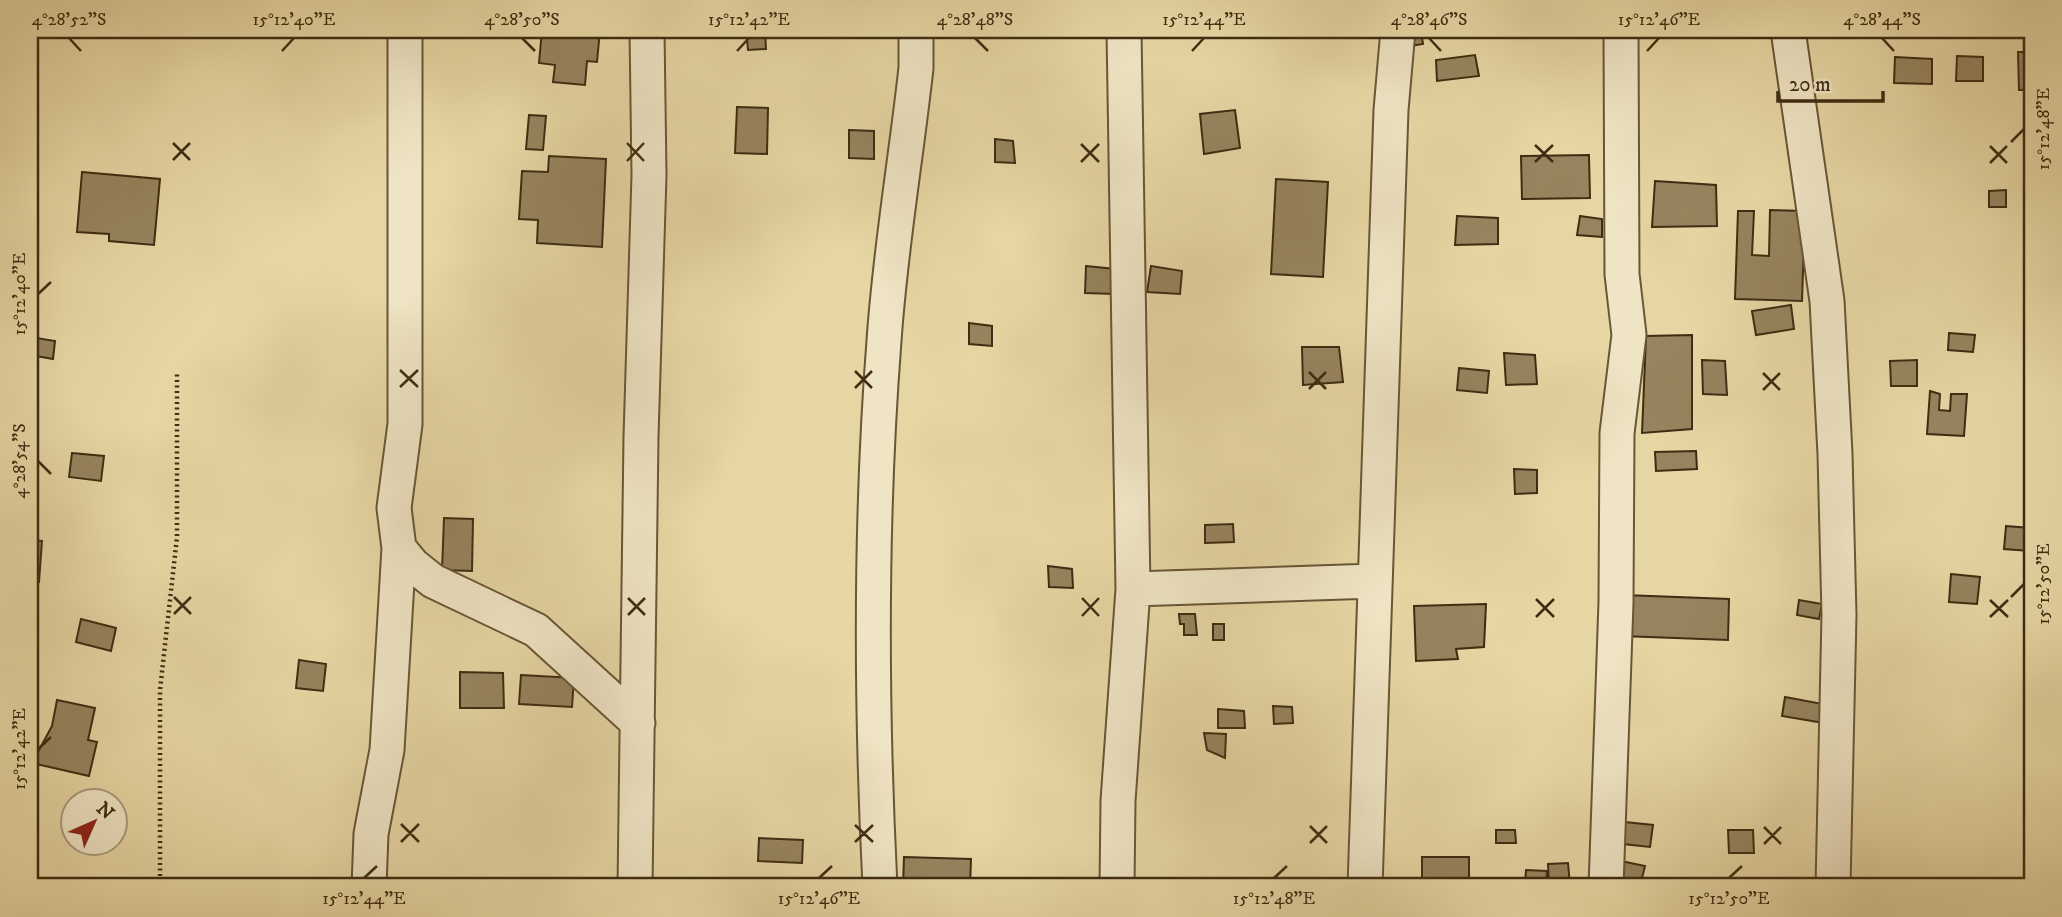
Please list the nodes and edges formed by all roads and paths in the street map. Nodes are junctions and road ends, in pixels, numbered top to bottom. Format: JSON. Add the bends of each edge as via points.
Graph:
{"nodes":[{"id":1,"x":405,"y":30,"type":"edge"},
{"id":2,"x":646,"y":30,"type":"edge"},
{"id":3,"x":916,"y":30,"type":"edge"},
{"id":4,"x":1124,"y":30,"type":"edge"},
{"id":5,"x":1398,"y":30,"type":"edge"},
{"id":6,"x":1621,"y":30,"type":"edge"},
{"id":7,"x":1788,"y":30,"type":"edge"},
{"id":8,"x":177,"y":373,"type":"dead end"},
{"id":9,"x":399,"y":548,"type":"junction"},
{"id":10,"x":1374,"y":581,"type":"junction"},
{"id":11,"x":1133,"y":589,"type":"junction"},
{"id":12,"x":638,"y":723,"type":"junction"},
{"id":13,"x":160,"y":887,"type":"edge"},
{"id":14,"x":369,"y":887,"type":"edge"},
{"id":15,"x":635,"y":887,"type":"edge"},
{"id":16,"x":880,"y":887,"type":"edge"},
{"id":17,"x":1117,"y":887,"type":"edge"},
{"id":18,"x":1365,"y":887,"type":"edge"},
{"id":19,"x":1606,"y":887,"type":"edge"},
{"id":20,"x":1833,"y":887,"type":"edge"}],
"edges":[{"from":1,"to":9,"type":"street","via":[[404,424],[394,508]]},
{"from":2,"to":12,"type":"street","via":[[649,175]]},
{"from":3,"to":16,"type":"street","via":[[916,68],[884,338],[877,459]]},
{"from":4,"to":11,"type":"street"},
{"from":5,"to":10,"type":"street","via":[[1391,110]]},
{"from":6,"to":19,"type":"street","via":[[1622,274],[1629,335],[1617,433]]},
{"from":7,"to":20,"type":"street","via":[[1827,300],[1835,440],[1839,615]]},
{"from":8,"to":13,"type":"path","via":[[177,537],[160,690]]},
{"from":9,"to":12,"type":"street","via":[[433,581],[536,630]]},
{"from":9,"to":14,"type":"street","via":[[387,750],[371,834]]},
{"from":10,"to":11,"type":"street"},
{"from":10,"to":18,"type":"street"},
{"from":11,"to":17,"type":"street","via":[[1118,801]]},
{"from":12,"to":15,"type":"street"}]}
